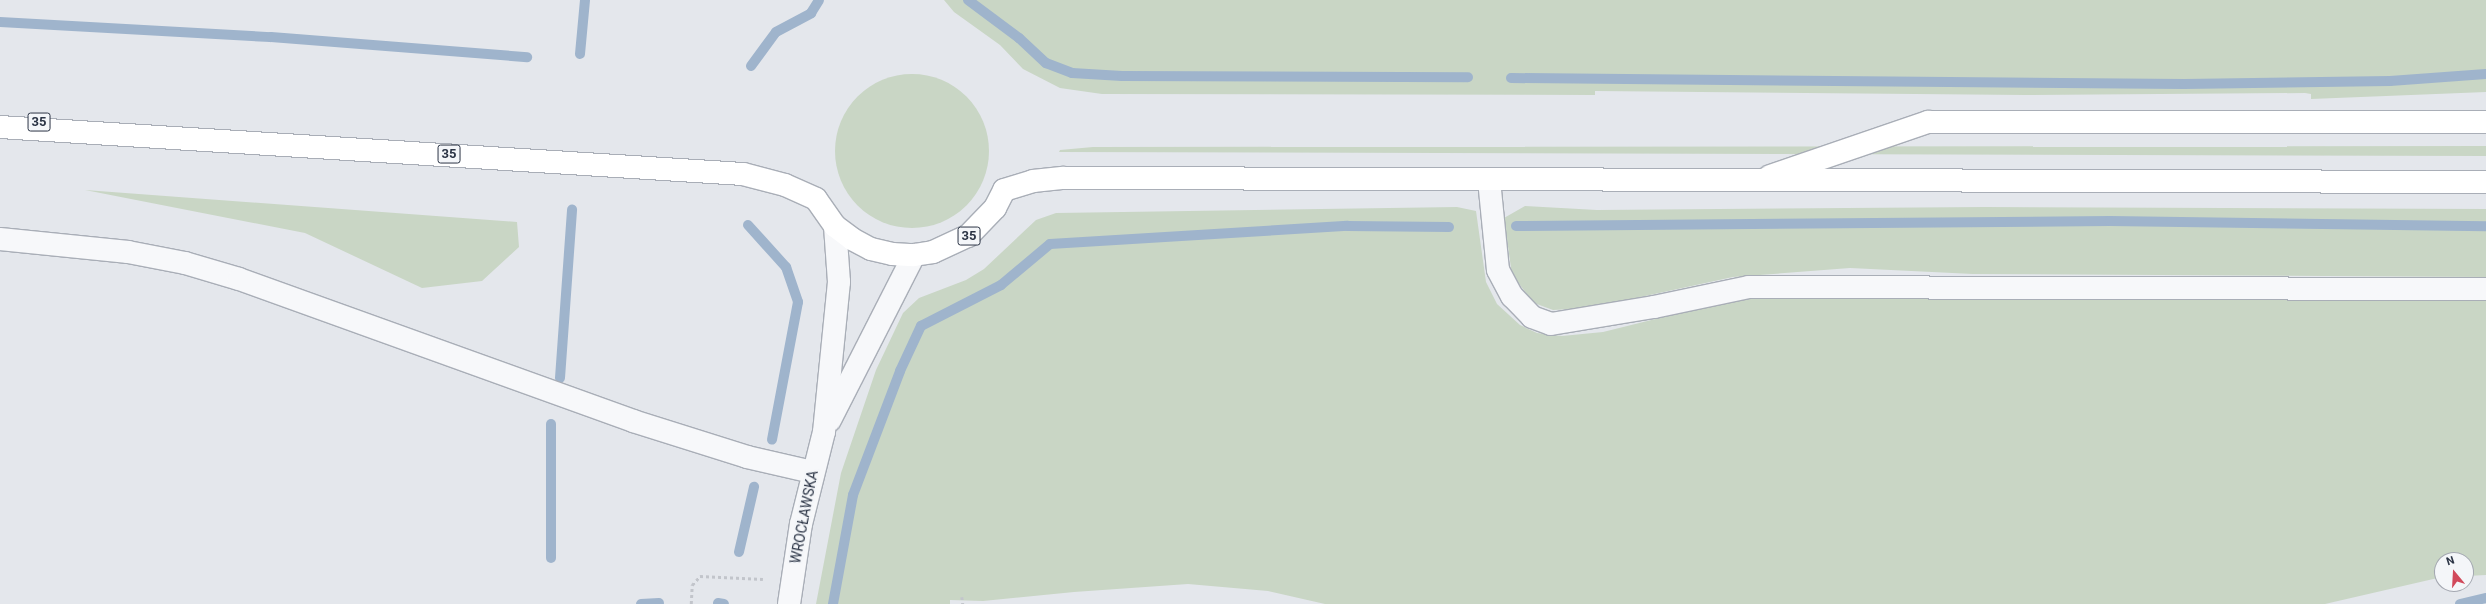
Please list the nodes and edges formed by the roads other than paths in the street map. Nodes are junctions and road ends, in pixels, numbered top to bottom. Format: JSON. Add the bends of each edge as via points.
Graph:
{"nodes":[{"id":1,"x":0,"y":112,"type":"edge"},
{"id":2,"x":2486,"y":113,"type":"edge"},
{"id":3,"x":2410,"y":121,"type":"junction"},
{"id":4,"x":2486,"y":122,"type":"edge"},
{"id":5,"x":0,"y":127,"type":"edge"},
{"id":6,"x":77,"y":131,"type":"junction"},
{"id":7,"x":1489,"y":180,"type":"junction"},
{"id":8,"x":1754,"y":182,"type":"junction"},
{"id":9,"x":2486,"y":182,"type":"edge"},
{"id":10,"x":836,"y":226,"type":"junction"},
{"id":11,"x":0,"y":239,"type":"edge"},
{"id":12,"x":914,"y":255,"type":"junction"},
{"id":13,"x":2486,"y":289,"type":"edge"},
{"id":14,"x":824,"y":432,"type":"junction"},
{"id":15,"x":812,"y":472,"type":"junction"},
{"id":16,"x":789,"y":604,"type":"edge"}],
"edges":[{"from":1,"to":6,"type":"main road","number":"35"},
{"from":2,"to":3,"type":"main road"},
{"from":3,"to":4,"type":"main road"},
{"from":3,"to":8,"type":"main road","via":[[1928,122]]},
{"from":5,"to":6,"type":"main road","number":"35"},
{"from":6,"to":10,"type":"main road","number":"35","via":[[744,174],[785,185],[816,199]]},
{"from":7,"to":8,"type":"main road"},
{"from":7,"to":12,"type":"main road","number":"35","via":[[1064,178],[1033,181],[1004,190],[995,208],[968,236],[933,252]]},
{"from":7,"to":13,"type":"street","via":[[1498,270],[1512,296],[1527,312],[1532,317],[1551,324],[1654,307],[1749,287]]},
{"from":8,"to":9,"type":"main road"},
{"from":10,"to":12,"type":"main road","number":"35","via":[[852,239],[872,249],[892,254]]},
{"from":10,"to":14,"type":"street","via":[[839,282]]},
{"from":11,"to":15,"type":"street","via":[[128,252],[185,263],[633,421],[747,457]]},
{"from":12,"to":14,"type":"street"},
{"from":14,"to":15,"type":"street","name":"WROCŁAWSKA"},
{"from":15,"to":16,"type":"street","name":"WROCŁAWSKA"}]}
